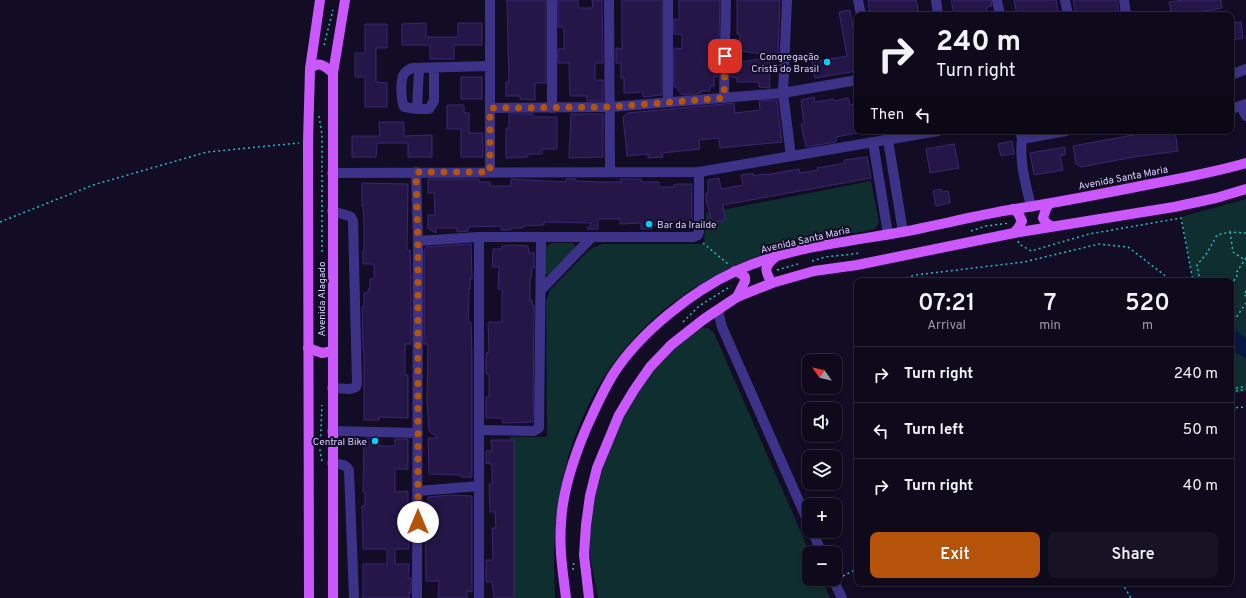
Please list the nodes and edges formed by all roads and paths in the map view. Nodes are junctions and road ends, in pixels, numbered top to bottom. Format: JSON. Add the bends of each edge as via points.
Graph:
{"nodes":[{"id":1,"x":320,"y":0,"type":"edge"},
{"id":2,"x":345,"y":0,"type":"edge"},
{"id":3,"x":490,"y":0,"type":"edge"},
{"id":4,"x":552,"y":0,"type":"edge"},
{"id":5,"x":609,"y":0,"type":"edge"},
{"id":6,"x":668,"y":0,"type":"edge"},
{"id":7,"x":726,"y":0,"type":"edge"},
{"id":8,"x":787,"y":0,"type":"edge"},
{"id":9,"x":858,"y":0,"type":"edge"},
{"id":10,"x":936,"y":0,"type":"edge"},
{"id":11,"x":997,"y":0,"type":"edge"},
{"id":12,"x":1065,"y":0,"type":"edge"},
{"id":13,"x":1124,"y":0,"type":"edge"},
{"id":14,"x":860,"y":12,"type":"edge"},
{"id":15,"x":938,"y":12,"type":"edge"},
{"id":16,"x":999,"y":12,"type":"edge"},
{"id":17,"x":1067,"y":12,"type":"edge"},
{"id":18,"x":1126,"y":12,"type":"edge"},
{"id":19,"x":490,"y":66,"type":"junction"},
{"id":20,"x":419,"y":68,"type":"junction"},
{"id":21,"x":434,"y":68,"type":"junction"},
{"id":22,"x":310,"y":69,"type":"junction"},
{"id":23,"x":1246,"y":69,"type":"edge"},
{"id":24,"x":333,"y":73,"type":"junction"},
{"id":25,"x":1234,"y":74,"type":"edge"},
{"id":26,"x":854,"y":81,"type":"edge"},
{"id":27,"x":783,"y":93,"type":"junction"},
{"id":28,"x":724,"y":98,"type":"junction"},
{"id":29,"x":668,"y":102,"type":"junction"},
{"id":30,"x":1244,"y":105,"type":"edge"},
{"id":31,"x":610,"y":107,"type":"junction"},
{"id":32,"x":490,"y":108,"type":"junction"},
{"id":33,"x":552,"y":108,"type":"junction"},
{"id":34,"x":1234,"y":108,"type":"edge"},
{"id":35,"x":417,"y":109,"type":"junction"},
{"id":36,"x":1246,"y":116,"type":"edge"},
{"id":37,"x":921,"y":134,"type":"edge"},
{"id":38,"x":1032,"y":134,"type":"edge"},
{"id":39,"x":1021,"y":135,"type":"edge"},
{"id":40,"x":888,"y":140,"type":"junction"},
{"id":41,"x":308,"y":142,"type":"junction"},
{"id":42,"x":873,"y":142,"type":"junction"},
{"id":43,"x":791,"y":156,"type":"junction"},
{"id":44,"x":1246,"y":162,"type":"edge"},
{"id":45,"x":416,"y":172,"type":"junction"},
{"id":46,"x":490,"y":172,"type":"junction"},
{"id":47,"x":610,"y":172,"type":"junction"},
{"id":48,"x":699,"y":172,"type":"junction"},
{"id":49,"x":332,"y":174,"type":"junction"},
{"id":50,"x":1246,"y":190,"type":"edge"},
{"id":51,"x":1049,"y":204,"type":"junction"},
{"id":52,"x":1031,"y":207,"type":"junction"},
{"id":53,"x":1013,"y":209,"type":"junction"},
{"id":54,"x":332,"y":211,"type":"junction"},
{"id":55,"x":1022,"y":221,"type":"junction"},
{"id":56,"x":0,"y":222,"type":"edge"},
{"id":57,"x":1050,"y":226,"type":"junction"},
{"id":58,"x":970,"y":231,"type":"dead end"},
{"id":59,"x":903,"y":232,"type":"junction"},
{"id":60,"x":1014,"y":232,"type":"junction"},
{"id":61,"x":1230,"y":232,"type":"junction"},
{"id":62,"x":1246,"y":233,"type":"edge"},
{"id":63,"x":888,"y":234,"type":"junction"},
{"id":64,"x":479,"y":237,"type":"junction"},
{"id":65,"x":541,"y":237,"type":"junction"},
{"id":66,"x":592,"y":237,"type":"junction"},
{"id":67,"x":696,"y":237,"type":"junction"},
{"id":68,"x":418,"y":241,"type":"junction"},
{"id":69,"x":863,"y":253,"type":"dead end"},
{"id":70,"x":777,"y":255,"type":"junction"},
{"id":71,"x":1245,"y":259,"type":"edge"},
{"id":72,"x":810,"y":261,"type":"dead end"},
{"id":73,"x":802,"y":263,"type":"dead end"},
{"id":74,"x":735,"y":271,"type":"junction"},
{"id":75,"x":765,"y":273,"type":"junction"},
{"id":76,"x":745,"y":277,"type":"junction"},
{"id":77,"x":906,"y":278,"type":"edge"},
{"id":78,"x":1168,"y":278,"type":"edge"},
{"id":79,"x":1192,"y":278,"type":"edge"},
{"id":80,"x":1199,"y":278,"type":"edge"},
{"id":81,"x":1234,"y":280,"type":"edge"},
{"id":82,"x":772,"y":283,"type":"junction"},
{"id":83,"x":541,"y":290,"type":"junction"},
{"id":84,"x":1246,"y":291,"type":"edge"},
{"id":85,"x":1246,"y":296,"type":"edge"},
{"id":86,"x":737,"y":297,"type":"junction"},
{"id":87,"x":1246,"y":303,"type":"edge"},
{"id":88,"x":718,"y":310,"type":"junction"},
{"id":89,"x":1234,"y":321,"type":"edge"},
{"id":90,"x":678,"y":327,"type":"dead end"},
{"id":91,"x":308,"y":348,"type":"junction"},
{"id":92,"x":333,"y":352,"type":"junction"},
{"id":93,"x":1246,"y":386,"type":"edge"},
{"id":94,"x":1234,"y":387,"type":"edge"},
{"id":95,"x":332,"y":388,"type":"junction"},
{"id":96,"x":1246,"y":389,"type":"edge"},
{"id":97,"x":1234,"y":391,"type":"edge"},
{"id":98,"x":1246,"y":407,"type":"edge"},
{"id":99,"x":1234,"y":408,"type":"edge"},
{"id":100,"x":479,"y":430,"type":"junction"},
{"id":101,"x":332,"y":431,"type":"junction"},
{"id":102,"x":418,"y":433,"type":"junction"},
{"id":103,"x":332,"y":463,"type":"junction"},
{"id":104,"x":479,"y":486,"type":"junction"},
{"id":105,"x":418,"y":492,"type":"junction"},
{"id":106,"x":802,"y":508,"type":"edge"},
{"id":107,"x":574,"y":556,"type":"dead end"},
{"id":108,"x":573,"y":570,"type":"dead end"},
{"id":109,"x":854,"y":570,"type":"edge"},
{"id":110,"x":842,"y":576,"type":"edge"},
{"id":111,"x":837,"y":586,"type":"edge"},
{"id":112,"x":1124,"y":586,"type":"edge"},
{"id":113,"x":309,"y":598,"type":"edge"},
{"id":114,"x":333,"y":598,"type":"edge"},
{"id":115,"x":354,"y":598,"type":"edge"},
{"id":116,"x":418,"y":598,"type":"edge"},
{"id":117,"x":479,"y":598,"type":"edge"},
{"id":118,"x":566,"y":598,"type":"edge"},
{"id":119,"x":589,"y":598,"type":"edge"},
{"id":120,"x":842,"y":598,"type":"edge"},
{"id":121,"x":1131,"y":598,"type":"edge"}],
"edges":[{"from":1,"to":22,"type":"main road","name":"Avenida Alagado"},
{"from":2,"to":24,"type":"main road","name":"Avenida Alagado"},
{"from":3,"to":19,"type":"street"},
{"from":4,"to":33,"type":"street"},
{"from":5,"to":31,"type":"street"},
{"from":6,"to":29,"type":"street"},
{"from":7,"to":28,"type":"street"},
{"from":8,"to":27,"type":"street"},
{"from":9,"to":14,"type":"street"},
{"from":10,"to":15,"type":"street"},
{"from":11,"to":16,"type":"street"},
{"from":12,"to":17,"type":"street"},
{"from":13,"to":18,"type":"street"},
{"from":19,"to":21,"type":"street"},
{"from":19,"to":32,"type":"street"},
{"from":20,"to":21,"type":"street"},
{"from":20,"to":35,"type":"street"},
{"from":20,"to":35,"type":"street","via":[[412,68],[402,76],[404,107]]},
{"from":21,"to":35,"type":"street","via":[[432,105],[429,109]]},
{"from":22,"to":24,"type":"main road","via":[[319,64]]},
{"from":22,"to":41,"type":"main road","name":"Avenida Alagado"},
{"from":23,"to":25,"type":"street"},
{"from":24,"to":49,"type":"main road","name":"Avenida Alagado"},
{"from":26,"to":27,"type":"street"},
{"from":27,"to":28,"type":"street"},
{"from":27,"to":43,"type":"street"},
{"from":28,"to":29,"type":"street"},
{"from":29,"to":31,"type":"street"},
{"from":30,"to":34,"type":"street"},
{"from":30,"to":36,"type":"street"},
{"from":31,"to":33,"type":"street"},
{"from":31,"to":47,"type":"street"},
{"from":32,"to":33,"type":"street"},
{"from":32,"to":46,"type":"street"},
{"from":37,"to":40,"type":"street"},
{"from":38,"to":39,"type":"street"},
{"from":39,"to":52,"type":"street","via":[[1020,152]]},
{"from":40,"to":42,"type":"street"},
{"from":40,"to":59,"type":"street"},
{"from":41,"to":56,"type":"path","via":[[207,152],[93,185]]},
{"from":41,"to":91,"type":"main road","name":"Avenida Alagado"},
{"from":42,"to":43,"type":"street"},
{"from":42,"to":63,"type":"street"},
{"from":43,"to":48,"type":"street"},
{"from":44,"to":51,"type":"main road","name":"Avenida Santa Maria","via":[[1214,172]]},
{"from":45,"to":46,"type":"street"},
{"from":45,"to":49,"type":"street"},
{"from":45,"to":68,"type":"street"},
{"from":46,"to":47,"type":"street"},
{"from":47,"to":48,"type":"street"},
{"from":48,"to":67,"type":"street","via":[[699,232]]},
{"from":49,"to":54,"type":"main road","name":"Avenida Alagado"},
{"from":50,"to":57,"type":"main road","via":[[1170,208]]},
{"from":51,"to":52,"type":"main road","name":"Avenida Santa Maria"},
{"from":51,"to":57,"type":"main road","via":[[1043,218]]},
{"from":52,"to":53,"type":"main road","name":"Avenida Santa Maria"},
{"from":53,"to":55,"type":"main road"},
{"from":53,"to":59,"type":"main road","name":"Avenida Santa Maria"},
{"from":54,"to":92,"type":"main road","name":"Avenida Alagado"},
{"from":54,"to":95,"type":"street","via":[[352,217],[353,221],[357,384],[353,389]]},
{"from":55,"to":58,"type":"path"},
{"from":55,"to":60,"type":"main road"},
{"from":57,"to":60,"type":"main road"},
{"from":59,"to":63,"type":"main road","name":"Avenida Santa Maria"},
{"from":60,"to":79,"type":"path","via":[[1020,244],[1031,251],[1089,234],[1181,218]]},
{"from":60,"to":82,"type":"main road","via":[[814,271]]},
{"from":61,"to":62,"type":"path"},
{"from":61,"to":71,"type":"path","via":[[1233,252]]},
{"from":61,"to":80,"type":"path","via":[[1217,236],[1197,264]]},
{"from":63,"to":70,"type":"main road","name":"Avenida Santa Maria"},
{"from":64,"to":65,"type":"street"},
{"from":64,"to":68,"type":"street"},
{"from":64,"to":100,"type":"street"},
{"from":65,"to":66,"type":"street"},
{"from":65,"to":83,"type":"street"},
{"from":66,"to":67,"type":"street"},
{"from":66,"to":83,"type":"street"},
{"from":67,"to":74,"type":"path"},
{"from":68,"to":102,"type":"street"},
{"from":69,"to":72,"type":"path"},
{"from":70,"to":74,"type":"main road","name":"Avenida Santa Maria"},
{"from":70,"to":75,"type":"main road","via":[[767,265]]},
{"from":71,"to":81,"type":"path"},
{"from":73,"to":75,"type":"path"},
{"from":74,"to":76,"type":"main road"},
{"from":74,"to":118,"type":"main road","name":"Avenida Santa Maria","via":[[690,297],[654,327],[632,349],[598,400],[574,458],[561,522],[560,554]]},
{"from":75,"to":82,"type":"main road"},
{"from":76,"to":86,"type":"main road"},
{"from":76,"to":90,"type":"path","via":[[699,306]]},
{"from":77,"to":78,"type":"path","via":[[1024,262],[1099,244],[1128,247]]},
{"from":82,"to":86,"type":"main road"},
{"from":83,"to":100,"type":"street","via":[[539,428],[534,431]]},
{"from":84,"to":85,"type":"path"},
{"from":86,"to":88,"type":"main road"},
{"from":87,"to":89,"type":"path"},
{"from":88,"to":106,"type":"street","via":[[722,327]]},
{"from":88,"to":119,"type":"main road","via":[[671,345],[650,367],[619,415],[607,440],[590,496],[586,525],[584,555]]},
{"from":91,"to":92,"type":"main road","via":[[322,353]]},
{"from":91,"to":113,"type":"main road","name":"Avenida Alagado"},
{"from":92,"to":95,"type":"main road","name":"Avenida Alagado"},
{"from":93,"to":94,"type":"path"},
{"from":95,"to":101,"type":"main road","name":"Avenida Alagado"},
{"from":96,"to":97,"type":"path"},
{"from":98,"to":99,"type":"path"},
{"from":100,"to":104,"type":"street"},
{"from":101,"to":102,"type":"street"},
{"from":101,"to":103,"type":"main road","name":"Avenida Alagado"},
{"from":102,"to":105,"type":"street"},
{"from":103,"to":114,"type":"main road","name":"Avenida Alagado"},
{"from":103,"to":115,"type":"street","via":[[349,468]]},
{"from":104,"to":105,"type":"street"},
{"from":104,"to":117,"type":"street"},
{"from":105,"to":116,"type":"street"},
{"from":107,"to":108,"type":"path"},
{"from":109,"to":110,"type":"path"},
{"from":111,"to":120,"type":"street"},
{"from":112,"to":121,"type":"path"}]}
